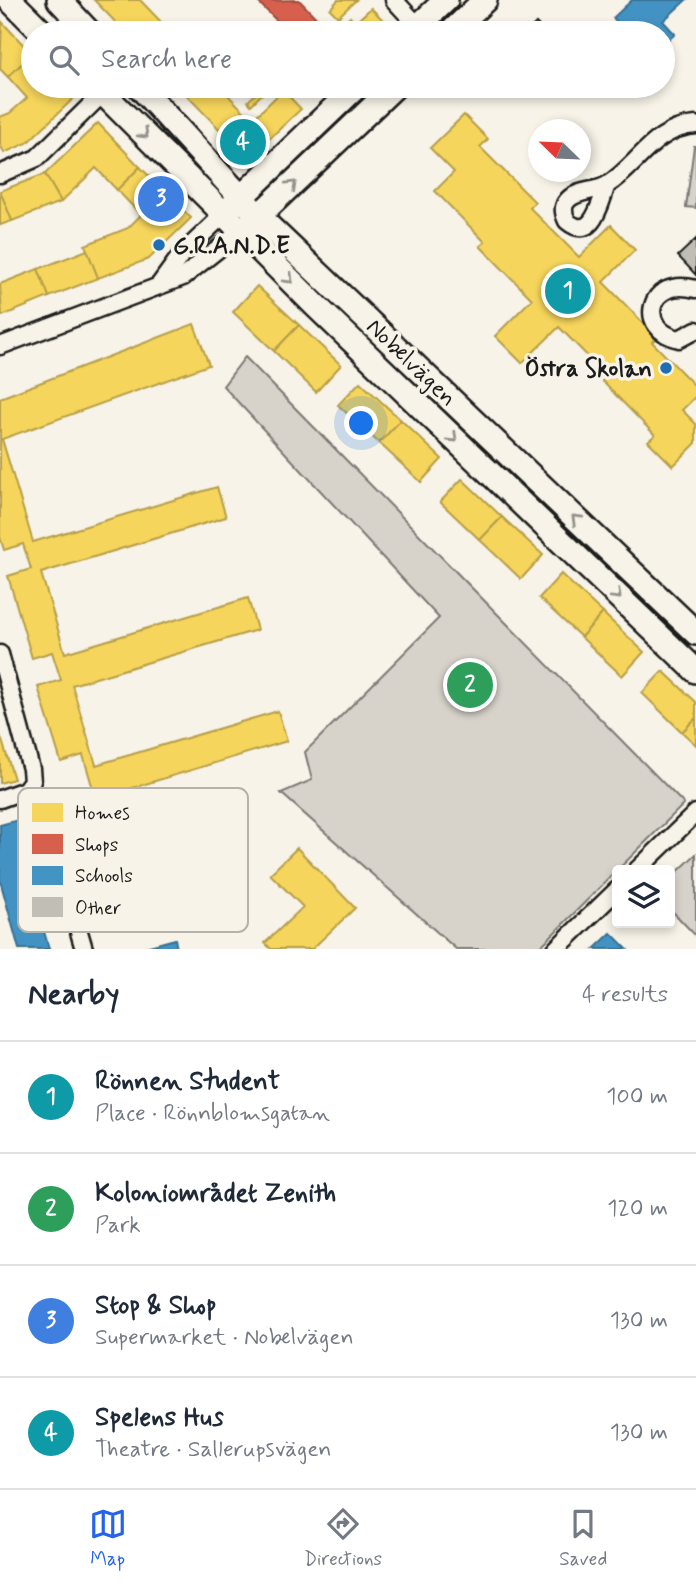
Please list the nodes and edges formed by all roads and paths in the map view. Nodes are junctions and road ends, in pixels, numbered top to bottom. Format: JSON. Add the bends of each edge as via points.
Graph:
{"nodes":[{"id":1,"x":10,"y":0,"type":"edge"},
{"id":2,"x":59,"y":0,"type":"edge"},
{"id":3,"x":394,"y":0,"type":"edge"},
{"id":4,"x":446,"y":0,"type":"edge"},
{"id":5,"x":485,"y":0,"type":"edge"},
{"id":6,"x":31,"y":21,"type":"edge"},
{"id":7,"x":79,"y":21,"type":"edge"},
{"id":8,"x":409,"y":21,"type":"edge"},
{"id":9,"x":424,"y":21,"type":"edge"},
{"id":10,"x":463,"y":21,"type":"edge"},
{"id":11,"x":93,"y":98,"type":"edge"},
{"id":12,"x":108,"y":98,"type":"edge"},
{"id":13,"x":150,"y":98,"type":"edge"},
{"id":14,"x":344,"y":98,"type":"edge"},
{"id":15,"x":383,"y":98,"type":"edge"},
{"id":16,"x":696,"y":125,"type":"edge"},
{"id":17,"x":0,"y":174,"type":"edge"},
{"id":18,"x":607,"y":185,"type":"dead end"},
{"id":19,"x":242,"y":196,"type":"junction"},
{"id":20,"x":224,"y":214,"type":"junction"},
{"id":21,"x":250,"y":224,"type":"junction"},
{"id":22,"x":160,"y":284,"type":"junction"},
{"id":23,"x":696,"y":289,"type":"edge"},
{"id":24,"x":696,"y":330,"type":"edge"},
{"id":25,"x":0,"y":346,"type":"edge"},
{"id":26,"x":696,"y":633,"type":"edge"},
{"id":27,"x":0,"y":654,"type":"edge"},
{"id":28,"x":696,"y":671,"type":"edge"},
{"id":29,"x":27,"y":788,"type":"edge"},
{"id":30,"x":18,"y":793,"type":"edge"},
{"id":31,"x":0,"y":799,"type":"edge"},
{"id":32,"x":696,"y":813,"type":"edge"},
{"id":33,"x":642,"y":865,"type":"edge"},
{"id":34,"x":612,"y":895,"type":"edge"},
{"id":35,"x":79,"y":932,"type":"edge"},
{"id":36,"x":84,"y":949,"type":"edge"},
{"id":37,"x":556,"y":949,"type":"edge"}],
"edges":[{"from":1,"to":6,"type":"main road"},
{"from":2,"to":7,"type":"main road"},
{"from":3,"to":8,"type":"street"},
{"from":4,"to":9,"type":"main road"},
{"from":5,"to":10,"type":"main road"},
{"from":11,"to":17,"type":"street","via":[[37,158]]},
{"from":12,"to":20,"type":"main road","name":"Nobelvägen","one_way":true},
{"from":13,"to":19,"type":"main road","name":"Nobelvägen"},
{"from":14,"to":19,"type":"main road"},
{"from":21,"to":15,"type":"main road","one_way":true},
{"from":16,"to":18,"type":"street","via":[[674,130],[653,143]]},
{"from":19,"to":20,"type":"main road"},
{"from":19,"to":21,"type":"main road","name":"Nobelvägen"},
{"from":20,"to":21,"type":"main road","name":"Nobelvägen"},
{"from":20,"to":22,"type":"street","via":[[181,255]]},
{"from":21,"to":22,"type":"street","via":[[183,277]]},
{"from":26,"to":21,"type":"main road","name":"Nobelvägen","one_way":true},
{"from":21,"to":28,"type":"main road","name":"Nobelvägen","one_way":true,"via":[[316,306]]},
{"from":22,"to":25,"type":"street"},
{"from":23,"to":24,"type":"street","via":[[671,286],[660,293],[653,317],[668,337],[679,339]]},
{"from":27,"to":29,"type":"street","via":[[32,769]]},
{"from":30,"to":31,"type":"street"},
{"from":32,"to":33,"type":"street"},
{"from":34,"to":37,"type":"street"},
{"from":35,"to":36,"type":"street"}]}
